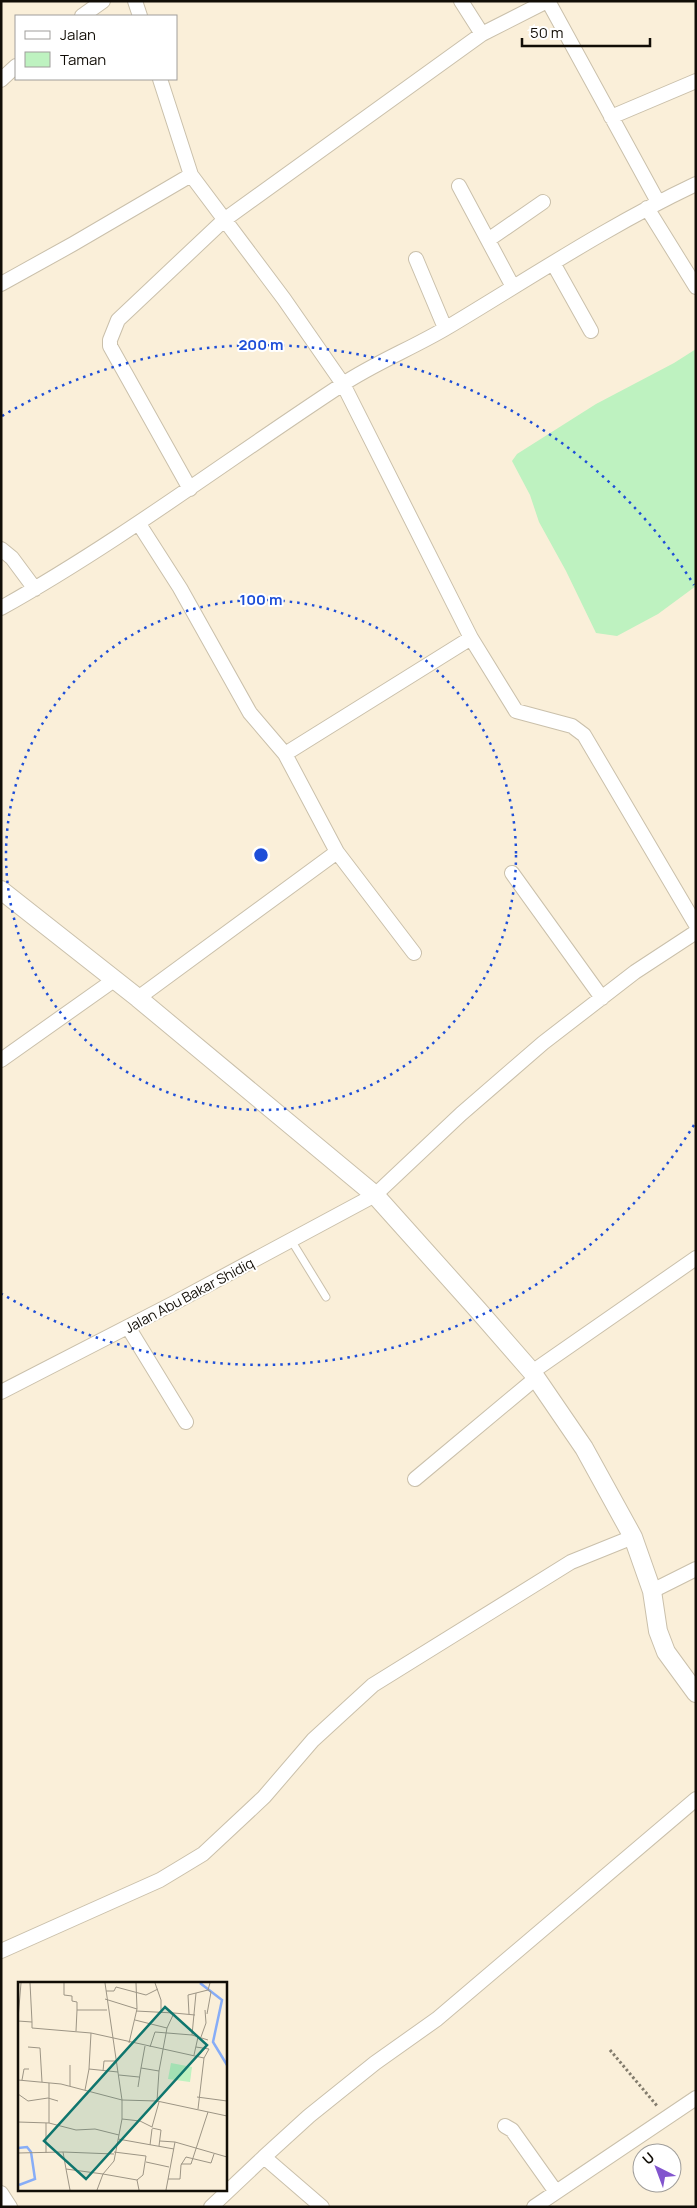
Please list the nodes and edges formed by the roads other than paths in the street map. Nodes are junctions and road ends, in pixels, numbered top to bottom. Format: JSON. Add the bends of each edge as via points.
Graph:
{"nodes":[{"id":1,"x":103,"y":1,"type":"edge"},
{"id":2,"x":135,"y":1,"type":"edge"},
{"id":3,"x":461,"y":1,"type":"edge"},
{"id":4,"x":547,"y":1,"type":"edge"},
{"id":5,"x":83,"y":15,"type":"edge"},
{"id":6,"x":140,"y":15,"type":"edge"},
{"id":7,"x":482,"y":34,"type":"junction"},
{"id":8,"x":160,"y":80,"type":"edge"},
{"id":9,"x":696,"y":81,"type":"edge"},
{"id":10,"x":611,"y":117,"type":"junction"},
{"id":11,"x":191,"y":175,"type":"junction"},
{"id":12,"x":696,"y":184,"type":"edge"},
{"id":13,"x":459,"y":186,"type":"dead end"},
{"id":14,"x":543,"y":202,"type":"dead end"},
{"id":15,"x":653,"y":205,"type":"junction"},
{"id":16,"x":224,"y":220,"type":"junction"},
{"id":17,"x":488,"y":240,"type":"junction"},
{"id":18,"x":416,"y":259,"type":"dead end"},
{"id":19,"x":553,"y":263,"type":"junction"},
{"id":20,"x":1,"y":284,"type":"edge"},
{"id":21,"x":513,"y":287,"type":"junction"},
{"id":22,"x":696,"y":287,"type":"edge"},
{"id":23,"x":445,"y":328,"type":"junction"},
{"id":24,"x":591,"y":331,"type":"dead end"},
{"id":25,"x":343,"y":384,"type":"junction"},
{"id":26,"x":190,"y":489,"type":"junction"},
{"id":27,"x":139,"y":524,"type":"junction"},
{"id":28,"x":1,"y":549,"type":"edge"},
{"id":29,"x":35,"y":589,"type":"junction"},
{"id":30,"x":1,"y":608,"type":"edge"},
{"id":31,"x":470,"y":638,"type":"junction"},
{"id":32,"x":285,"y":754,"type":"junction"},
{"id":33,"x":337,"y":852,"type":"junction"},
{"id":34,"x":512,"y":873,"type":"dead end"},
{"id":35,"x":1,"y":890,"type":"edge"},
{"id":36,"x":696,"y":924,"type":"edge"},
{"id":37,"x":696,"y":932,"type":"edge"},
{"id":38,"x":414,"y":953,"type":"dead end"},
{"id":39,"x":114,"y":980,"type":"junction"},
{"id":40,"x":138,"y":998,"type":"junction"},
{"id":41,"x":602,"y":998,"type":"junction"},
{"id":42,"x":1,"y":1060,"type":"edge"},
{"id":43,"x":375,"y":1195,"type":"junction"},
{"id":44,"x":291,"y":1240,"type":"junction"},
{"id":45,"x":696,"y":1258,"type":"edge"},
{"id":46,"x":326,"y":1297,"type":"dead end"},
{"id":47,"x":128,"y":1327,"type":"junction"},
{"id":48,"x":534,"y":1375,"type":"junction"},
{"id":49,"x":1,"y":1392,"type":"edge"},
{"id":50,"x":186,"y":1422,"type":"dead end"},
{"id":51,"x":415,"y":1479,"type":"dead end"},
{"id":52,"x":633,"y":1537,"type":"junction"},
{"id":53,"x":696,"y":1569,"type":"edge"},
{"id":54,"x":652,"y":1591,"type":"junction"},
{"id":55,"x":696,"y":1692,"type":"edge"},
{"id":56,"x":696,"y":1798,"type":"edge"},
{"id":57,"x":1,"y":1951,"type":"edge"},
{"id":58,"x":696,"y":2098,"type":"edge"},
{"id":59,"x":505,"y":2126,"type":"dead end"},
{"id":60,"x":264,"y":2157,"type":"junction"},
{"id":61,"x":227,"y":2187,"type":"edge"},
{"id":62,"x":224,"y":2190,"type":"edge"},
{"id":63,"x":556,"y":2192,"type":"junction"},
{"id":64,"x":1,"y":2193,"type":"edge"},
{"id":65,"x":10,"y":2207,"type":"edge"},
{"id":66,"x":210,"y":2207,"type":"edge"},
{"id":67,"x":322,"y":2207,"type":"edge"},
{"id":68,"x":534,"y":2207,"type":"edge"}],
"edges":[{"from":1,"to":5,"type":"street"},
{"from":2,"to":6,"type":"street"},
{"from":3,"to":7,"type":"street"},
{"from":4,"to":7,"type":"street"},
{"from":4,"to":10,"type":"street"},
{"from":7,"to":16,"type":"street"},
{"from":8,"to":11,"type":"street"},
{"from":9,"to":10,"type":"street"},
{"from":10,"to":15,"type":"street"},
{"from":11,"to":16,"type":"street"},
{"from":11,"to":20,"type":"street"},
{"from":12,"to":15,"type":"street"},
{"from":13,"to":17,"type":"street"},
{"from":14,"to":17,"type":"street"},
{"from":15,"to":19,"type":"street"},
{"from":15,"to":22,"type":"street"},
{"from":16,"to":25,"type":"street"},
{"from":16,"to":26,"type":"street","via":[[127,310],[118,320],[110,340],[110,346]]},
{"from":17,"to":21,"type":"street"},
{"from":18,"to":23,"type":"street"},
{"from":19,"to":21,"type":"street"},
{"from":19,"to":24,"type":"street"},
{"from":21,"to":23,"type":"street"},
{"from":23,"to":25,"type":"street"},
{"from":25,"to":26,"type":"street"},
{"from":25,"to":31,"type":"street"},
{"from":26,"to":27,"type":"street"},
{"from":27,"to":29,"type":"street"},
{"from":27,"to":32,"type":"street","via":[[180,588],[250,713]]},
{"from":28,"to":29,"type":"street","via":[[12,558]]},
{"from":29,"to":30,"type":"street"},
{"from":31,"to":32,"type":"street"},
{"from":31,"to":36,"type":"street","via":[[516,711],[572,726],[584,735]]},
{"from":32,"to":33,"type":"street"},
{"from":33,"to":38,"type":"street"},
{"from":33,"to":40,"type":"street"},
{"from":34,"to":41,"type":"street"},
{"from":35,"to":39,"type":"street"},
{"from":37,"to":41,"type":"street","name":"Jalan Abu Bakar Shidiq"},
{"from":39,"to":40,"type":"street"},
{"from":39,"to":42,"type":"street"},
{"from":40,"to":43,"type":"street"},
{"from":41,"to":43,"type":"street","name":"Jalan Abu Bakar Shidiq","via":[[543,1042]]},
{"from":43,"to":44,"type":"street","name":"Jalan Abu Bakar Shidiq"},
{"from":43,"to":48,"type":"street"},
{"from":44,"to":46,"type":"lane"},
{"from":44,"to":47,"type":"street","name":"Jalan Abu Bakar Shidiq"},
{"from":45,"to":48,"type":"street"},
{"from":47,"to":49,"type":"street","name":"Jalan Abu Bakar Shidiq"},
{"from":47,"to":50,"type":"street"},
{"from":48,"to":51,"type":"street"},
{"from":48,"to":52,"type":"street","via":[[584,1448]]},
{"from":52,"to":54,"type":"street"},
{"from":52,"to":57,"type":"street","via":[[571,1562],[373,1685],[312,1740],[264,1797],[203,1854],[160,1880]]},
{"from":53,"to":54,"type":"street"},
{"from":54,"to":55,"type":"street","via":[[658,1631],[666,1652]]},
{"from":56,"to":60,"type":"street","via":[[437,2019],[375,2062]]},
{"from":58,"to":63,"type":"street"},
{"from":59,"to":63,"type":"street","via":[[512,2130]]},
{"from":60,"to":61,"type":"street"},
{"from":60,"to":67,"type":"street"},
{"from":62,"to":66,"type":"street"},
{"from":63,"to":68,"type":"street"},
{"from":64,"to":65,"type":"street"}]}
